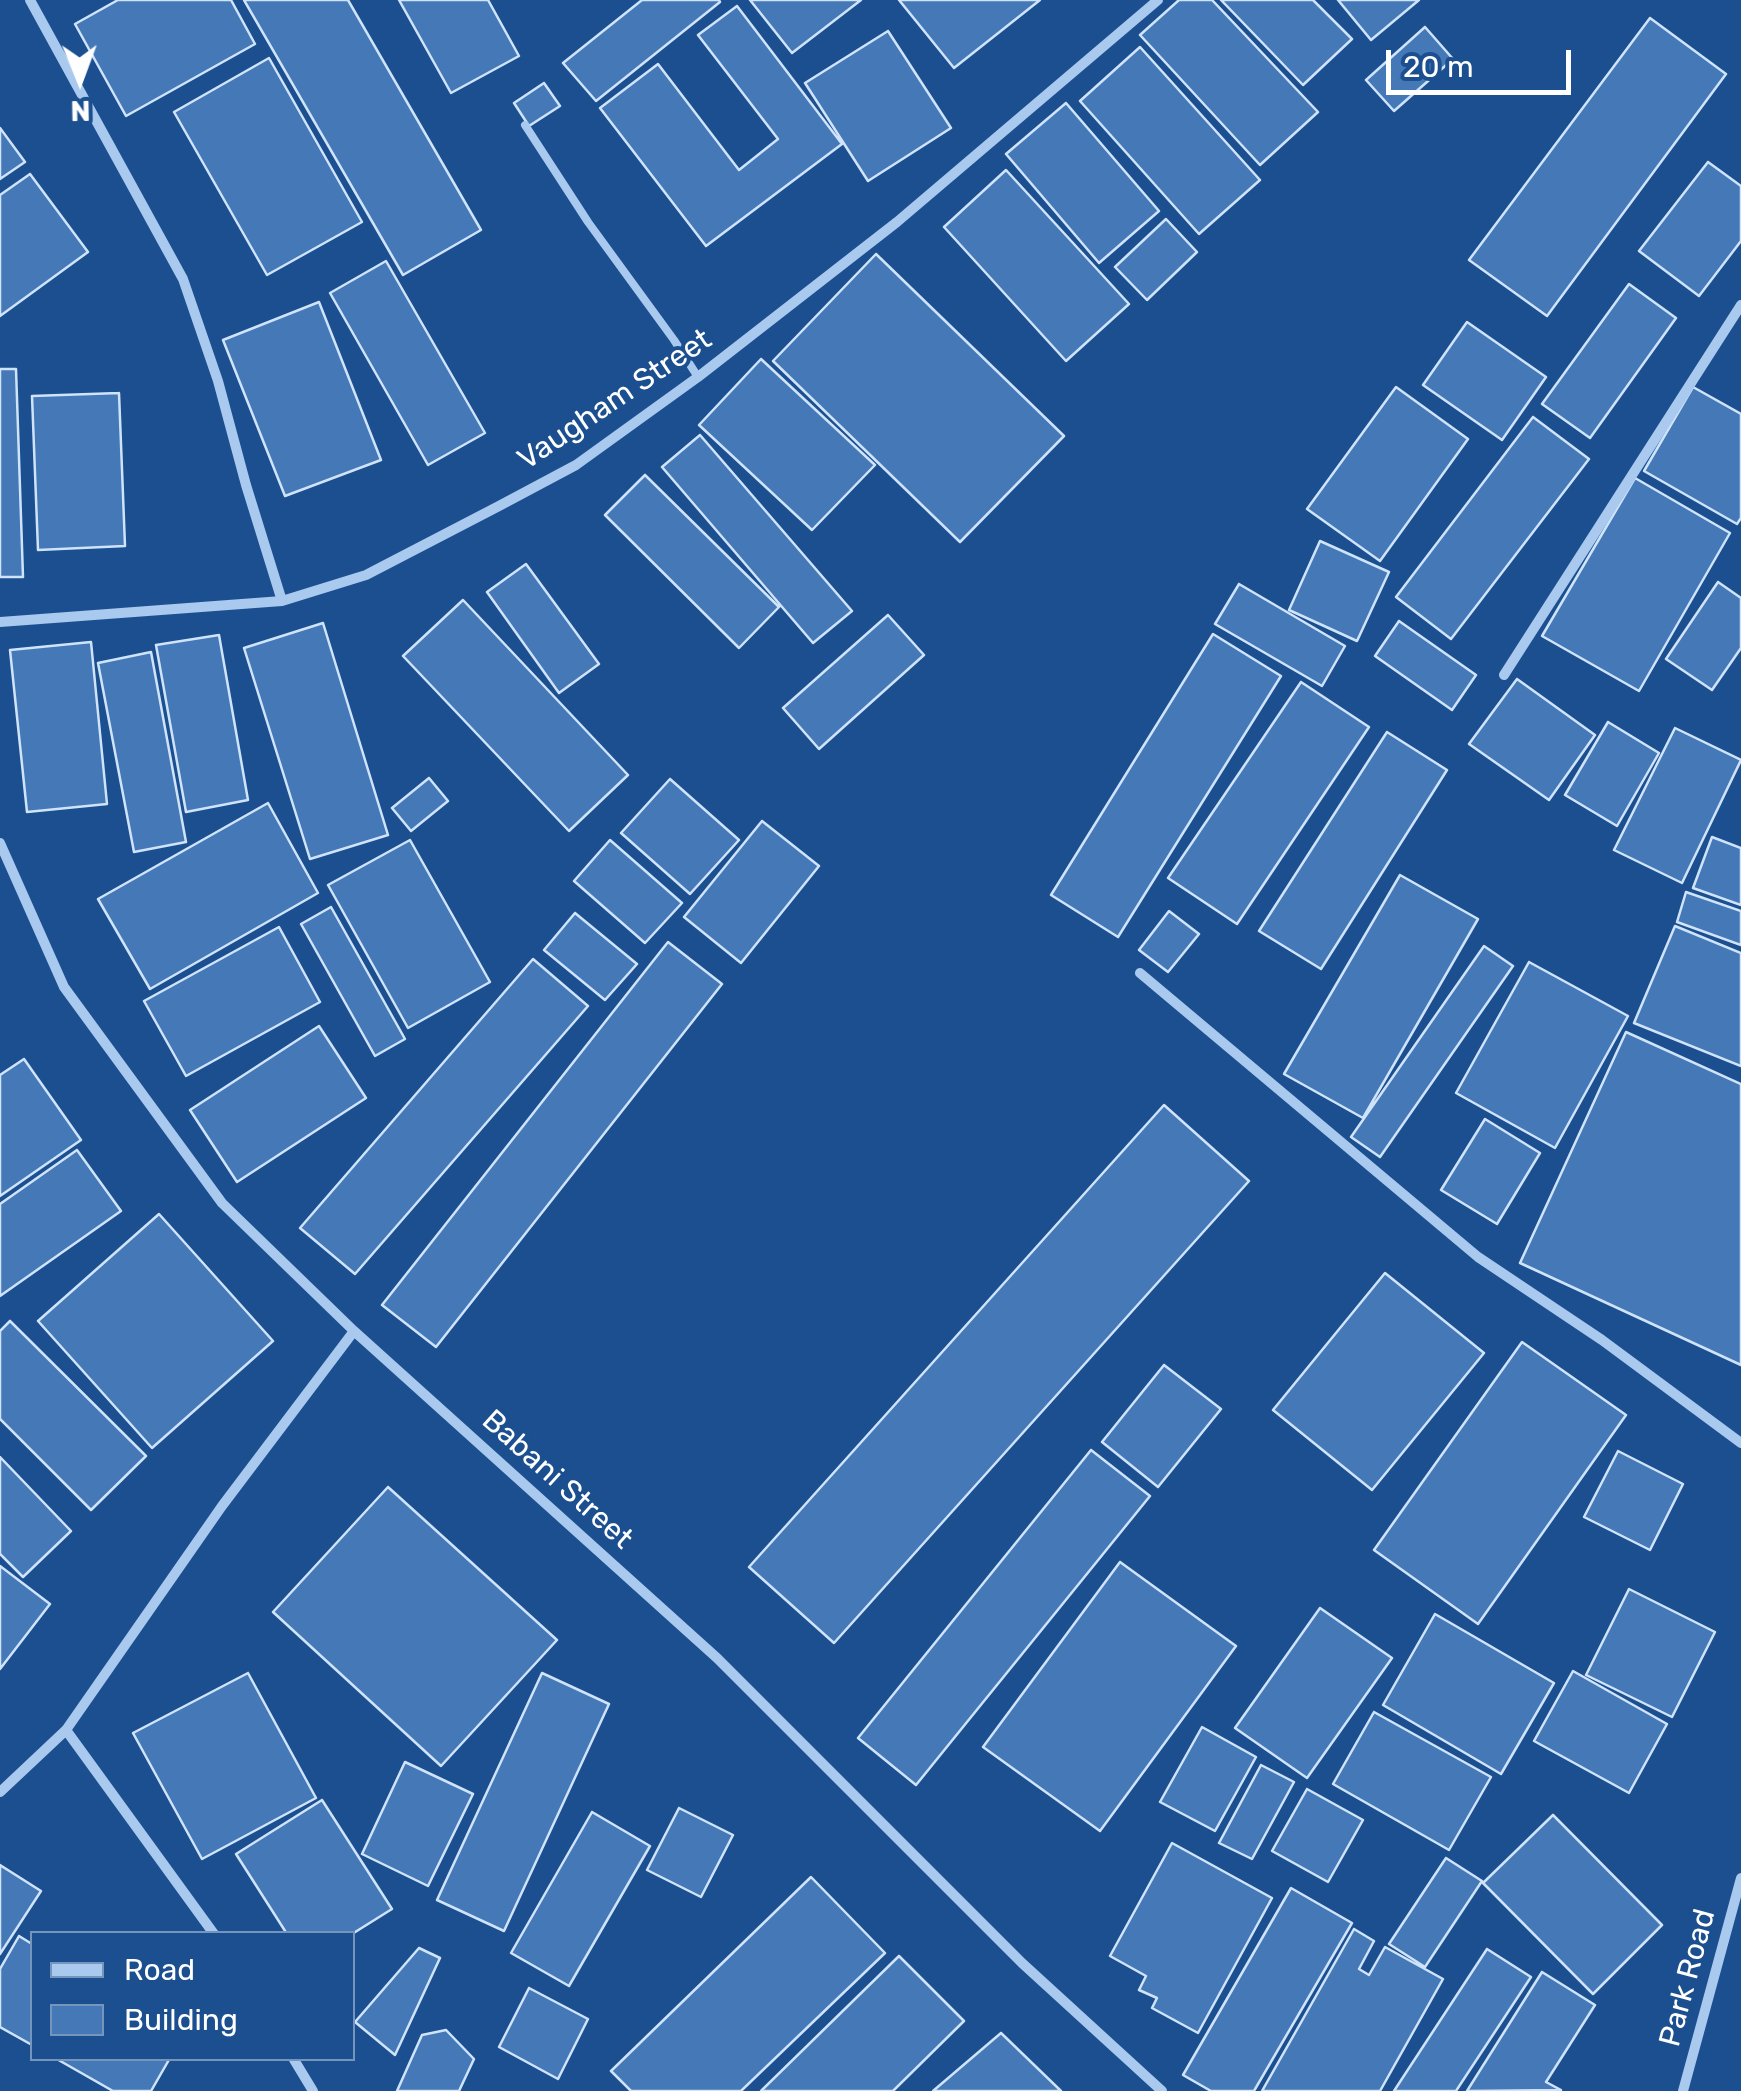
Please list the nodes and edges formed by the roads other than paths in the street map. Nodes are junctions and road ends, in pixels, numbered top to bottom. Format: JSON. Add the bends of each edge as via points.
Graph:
{"nodes":[{"id":1,"x":30,"y":0,"type":"edge"},
{"id":2,"x":1158,"y":0,"type":"edge"},
{"id":3,"x":524,"y":125,"type":"dead end"},
{"id":4,"x":1741,"y":305,"type":"edge"},
{"id":5,"x":698,"y":378,"type":"junction"},
{"id":6,"x":282,"y":601,"type":"junction"},
{"id":7,"x":0,"y":622,"type":"edge"},
{"id":8,"x":1504,"y":675,"type":"dead end"},
{"id":9,"x":0,"y":843,"type":"edge"},
{"id":10,"x":1140,"y":972,"type":"dead end"},
{"id":11,"x":354,"y":1331,"type":"junction"},
{"id":12,"x":1741,"y":1443,"type":"edge"},
{"id":13,"x":66,"y":1730,"type":"junction"},
{"id":14,"x":0,"y":1792,"type":"edge"},
{"id":15,"x":1741,"y":1878,"type":"edge"},
{"id":16,"x":212,"y":1931,"type":"edge"},
{"id":17,"x":295,"y":2061,"type":"edge"},
{"id":18,"x":313,"y":2091,"type":"edge"},
{"id":19,"x":1162,"y":2091,"type":"edge"},
{"id":20,"x":1683,"y":2091,"type":"edge"}],
"edges":[{"from":1,"to":6,"type":"street","via":[[183,279]]},
{"from":2,"to":5,"type":"street","name":"Vaugham Street","via":[[898,222]]},
{"from":3,"to":5,"type":"lane"},
{"from":4,"to":8,"type":"street"},
{"from":5,"to":6,"type":"street","name":"Vaugham Street","via":[[576,465],[366,575]]},
{"from":6,"to":7,"type":"street","name":"Vaugham Street"},
{"from":9,"to":11,"type":"street","name":"Babani Street","via":[[64,987],[222,1203]]},
{"from":10,"to":12,"type":"street","via":[[1478,1257]]},
{"from":11,"to":13,"type":"street"},
{"from":11,"to":19,"type":"street","name":"Babani Street","via":[[718,1658],[1022,1963]]},
{"from":13,"to":14,"type":"street"},
{"from":13,"to":16,"type":"street"},
{"from":15,"to":20,"type":"street","name":"Park Road"},
{"from":17,"to":18,"type":"street"}]}
